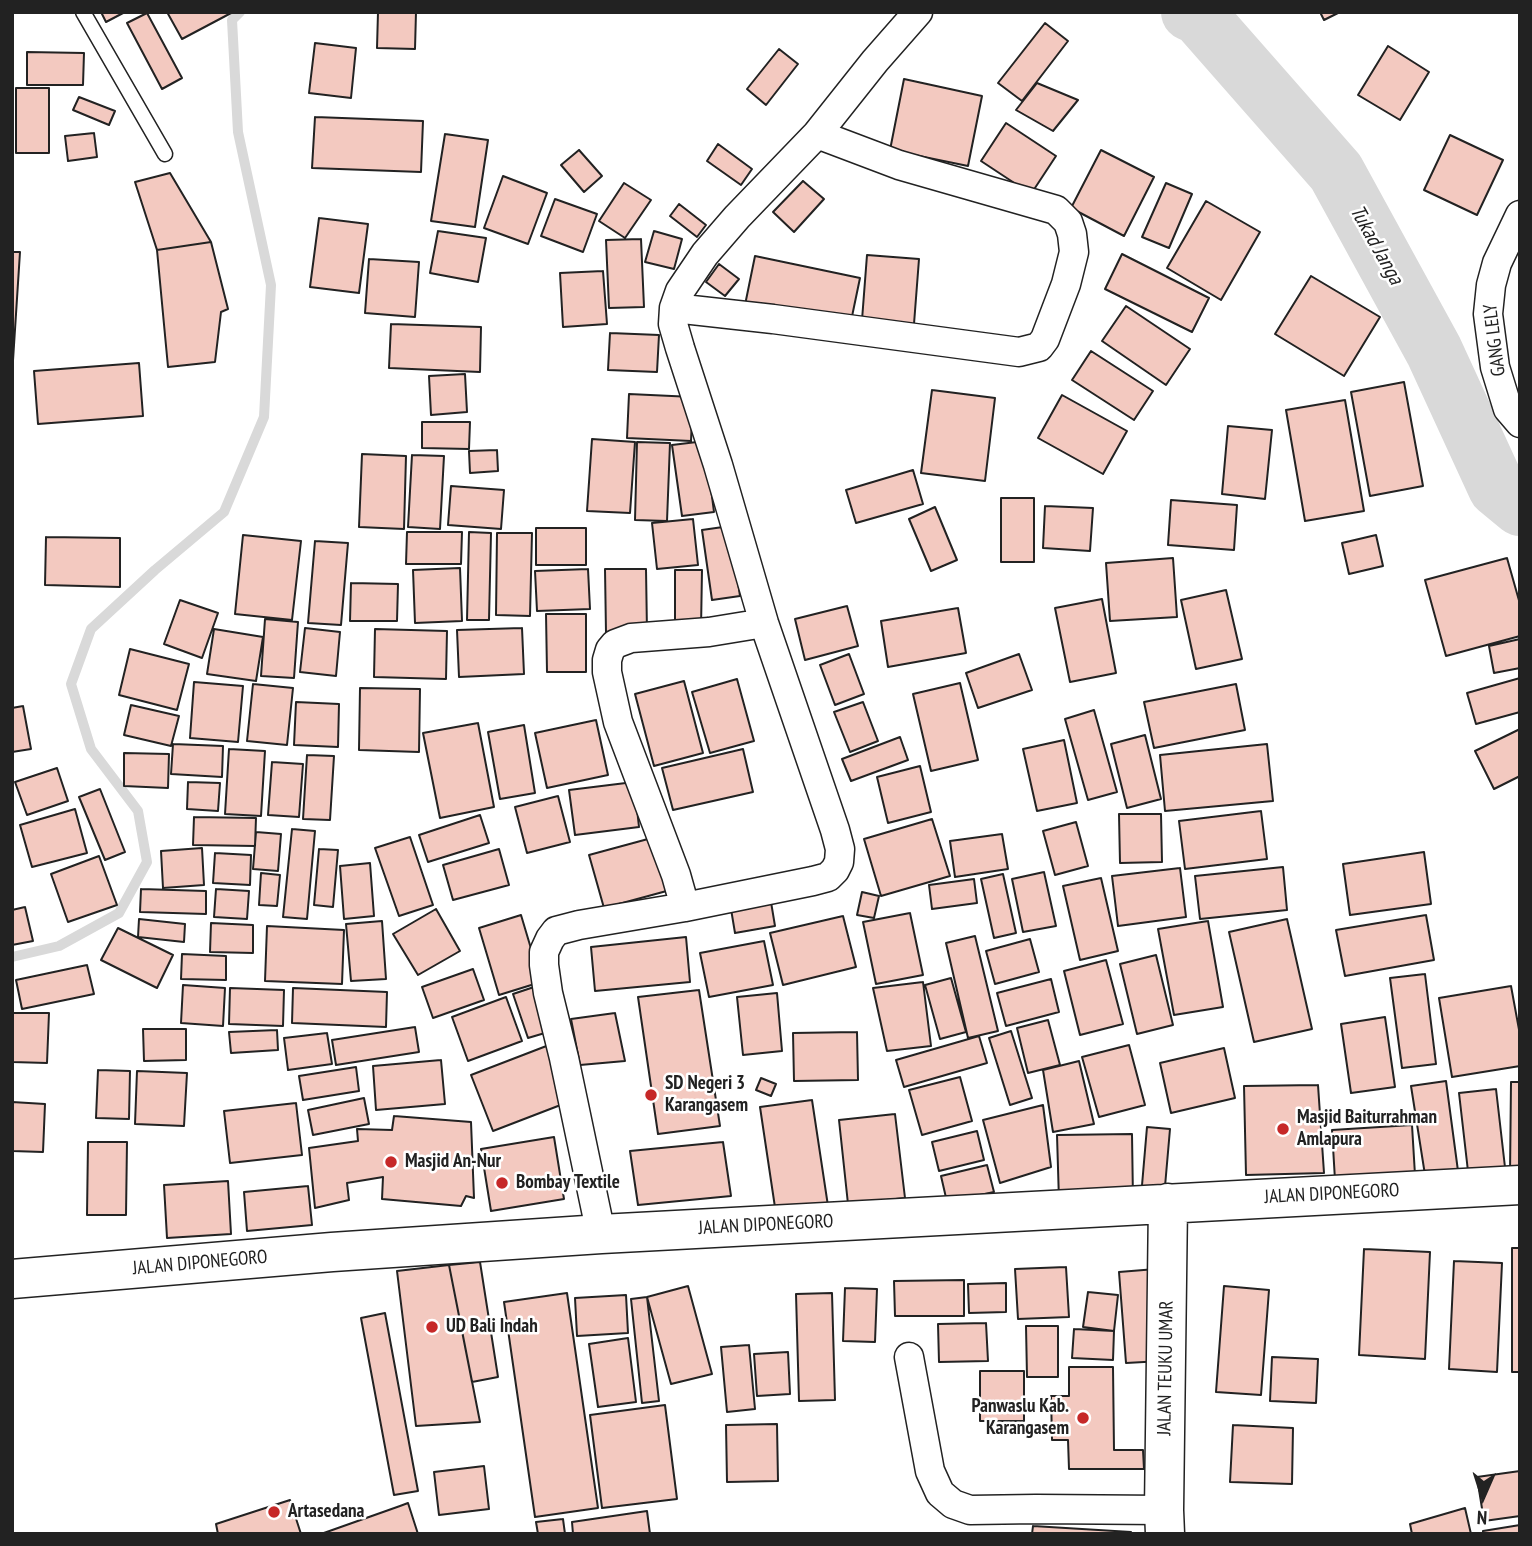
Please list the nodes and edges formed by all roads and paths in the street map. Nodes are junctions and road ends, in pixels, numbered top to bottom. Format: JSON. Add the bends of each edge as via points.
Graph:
{"nodes":[{"id":1,"x":83,"y":12,"type":"edge"},
{"id":2,"x":918,"y":12,"type":"edge"},
{"id":3,"x":817,"y":134,"type":"junction"},
{"id":4,"x":165,"y":155,"type":"dead end"},
{"id":5,"x":1520,"y":215,"type":"edge"},
{"id":6,"x":674,"y":308,"type":"junction"},
{"id":7,"x":1520,"y":423,"type":"edge"},
{"id":8,"x":764,"y":623,"type":"junction"},
{"id":9,"x":685,"y":907,"type":"junction"},
{"id":10,"x":1520,"y":1185,"type":"edge"},
{"id":11,"x":1168,"y":1203,"type":"junction"},
{"id":12,"x":601,"y":1234,"type":"junction"},
{"id":13,"x":12,"y":1279,"type":"edge"},
{"id":14,"x":909,"y":1357,"type":"dead end"},
{"id":15,"x":1164,"y":1522,"type":"edge"}],
"edges":[{"from":1,"to":4,"type":"lane"},
{"from":2,"to":3,"type":"street"},
{"from":3,"to":6,"type":"street","via":[[705,254]]},
{"from":3,"to":6,"type":"street","via":[[899,165],[1056,210],[1068,222],[1074,252],[1045,339],[1039,346],[1019,352]]},
{"from":5,"to":7,"type":"street","name":"GANG LELY","via":[[1497,263],[1488,314],[1495,367],[1508,410]]},
{"from":6,"to":8,"type":"street","via":[[673,324]]},
{"from":8,"to":9,"type":"street","via":[[835,830],[839,862],[828,877]]},
{"from":8,"to":9,"type":"street","via":[[631,638],[615,643],[607,660],[618,722]]},
{"from":9,"to":12,"type":"street","via":[[556,931],[544,951],[548,993]]},
{"from":10,"to":11,"type":"street","name":"JALAN DIPONEGORO"},
{"from":11,"to":12,"type":"street","name":"JALAN DIPONEGORO"},
{"from":11,"to":15,"type":"street","name":"JALAN TEUKU UMAR"},
{"from":12,"to":13,"type":"street","name":"JALAN DIPONEGORO"},
{"from":14,"to":15,"type":"street","via":[[930,1471],[940,1493],[953,1504],[970,1510],[1036,1509]]}]}
